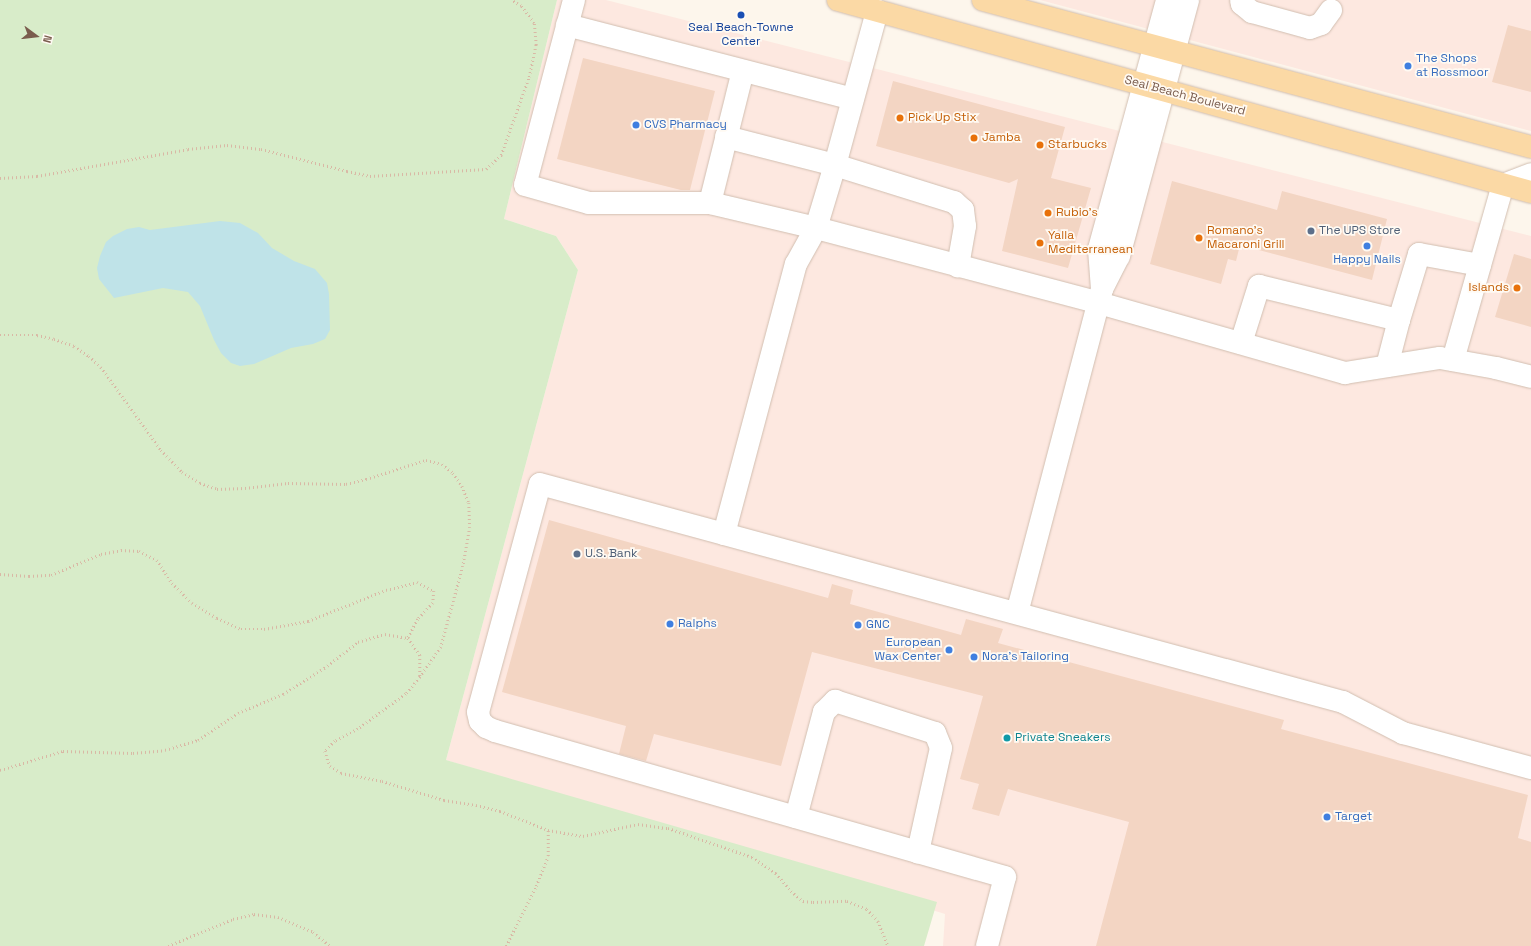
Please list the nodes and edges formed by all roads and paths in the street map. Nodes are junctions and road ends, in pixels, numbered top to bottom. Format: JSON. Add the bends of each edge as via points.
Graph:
{"nodes":[{"id":1,"x":511,"y":0,"type":"edge"},
{"id":2,"x":574,"y":0,"type":"edge"},
{"id":3,"x":838,"y":0,"type":"edge"},
{"id":4,"x":983,"y":0,"type":"edge"},
{"id":5,"x":1167,"y":0,"type":"edge"},
{"id":6,"x":1188,"y":0,"type":"edge"},
{"id":7,"x":1241,"y":0,"type":"edge"},
{"id":8,"x":1331,"y":10,"type":"dead end"},
{"id":9,"x":877,"y":11,"type":"junction"},
{"id":10,"x":567,"y":25,"type":"junction"},
{"id":11,"x":1165,"y":49,"type":"junction"},
{"id":12,"x":743,"y":71,"type":"junction"},
{"id":13,"x":1154,"y":88,"type":"junction"},
{"id":14,"x":853,"y":99,"type":"junction"},
{"id":15,"x":726,"y":137,"type":"junction"},
{"id":16,"x":1531,"y":147,"type":"edge"},
{"id":17,"x":835,"y":165,"type":"junction"},
{"id":18,"x":1531,"y":174,"type":"edge"},
{"id":19,"x":0,"y":178,"type":"edge"},
{"id":20,"x":1504,"y":185,"type":"junction"},
{"id":21,"x":1531,"y":192,"type":"edge"},
{"id":22,"x":710,"y":203,"type":"junction"},
{"id":23,"x":816,"y":228,"type":"junction"},
{"id":24,"x":1480,"y":265,"type":"junction"},
{"id":25,"x":958,"y":266,"type":"junction"},
{"id":26,"x":1100,"y":296,"type":"junction"},
{"id":27,"x":1399,"y":320,"type":"junction"},
{"id":28,"x":0,"y":335,"type":"edge"},
{"id":29,"x":1241,"y":343,"type":"junction"},
{"id":30,"x":1453,"y":360,"type":"junction"},
{"id":31,"x":1387,"y":366,"type":"junction"},
{"id":32,"x":1531,"y":377,"type":"edge"},
{"id":33,"x":724,"y":534,"type":"junction"},
{"id":34,"x":0,"y":574,"type":"edge"},
{"id":35,"x":1017,"y":613,"type":"junction"},
{"id":36,"x":408,"y":638,"type":"junction"},
{"id":37,"x":420,"y":677,"type":"junction"},
{"id":38,"x":1531,"y":768,"type":"edge"},
{"id":39,"x":0,"y":770,"type":"edge"},
{"id":40,"x":796,"y":817,"type":"junction"},
{"id":41,"x":548,"y":830,"type":"junction"},
{"id":42,"x":918,"y":852,"type":"junction"},
{"id":43,"x":168,"y":946,"type":"edge"},
{"id":44,"x":330,"y":946,"type":"edge"},
{"id":45,"x":506,"y":946,"type":"edge"},
{"id":46,"x":888,"y":946,"type":"edge"},
{"id":47,"x":987,"y":946,"type":"edge"}],
"edges":[{"from":1,"to":19,"type":"path","via":[[521,6],[534,23],[536,45],[529,77],[501,155],[486,169],[370,176],[261,149],[227,145],[188,149],[37,176]]},
{"from":2,"to":10,"type":"lane"},
{"from":3,"to":9,"type":"main road","name":"Seal Beach Boulevard"},
{"from":4,"to":11,"type":"main road"},
{"from":5,"to":11,"type":"lane"},
{"from":6,"to":11,"type":"lane"},
{"from":7,"to":8,"type":"lane","via":[[1252,12],[1310,28],[1321,24]]},
{"from":9,"to":13,"type":"main road","name":"Seal Beach Boulevard"},
{"from":9,"to":14,"type":"lane"},
{"from":10,"to":12,"type":"lane"},
{"from":10,"to":22,"type":"lane","via":[[525,185],[589,203]]},
{"from":11,"to":13,"type":"lane"},
{"from":11,"to":16,"type":"main road"},
{"from":12,"to":14,"type":"lane"},
{"from":12,"to":15,"type":"lane"},
{"from":13,"to":20,"type":"main road","name":"Seal Beach Boulevard"},
{"from":13,"to":26,"type":"lane","via":[[1099,249]]},
{"from":14,"to":17,"type":"lane"},
{"from":15,"to":17,"type":"lane"},
{"from":15,"to":22,"type":"lane"},
{"from":17,"to":23,"type":"lane"},
{"from":17,"to":25,"type":"lane","via":[[954,202],[963,210],[965,226]]},
{"from":18,"to":20,"type":"lane"},
{"from":20,"to":21,"type":"main road","name":"Seal Beach Boulevard"},
{"from":20,"to":24,"type":"lane"},
{"from":22,"to":23,"type":"lane"},
{"from":23,"to":25,"type":"lane"},
{"from":23,"to":33,"type":"lane","via":[[796,264]]},
{"from":24,"to":27,"type":"lane","via":[[1419,254]]},
{"from":24,"to":30,"type":"lane"},
{"from":25,"to":26,"type":"lane"},
{"from":26,"to":29,"type":"lane"},
{"from":26,"to":35,"type":"lane"},
{"from":27,"to":29,"type":"lane","via":[[1259,286]]},
{"from":27,"to":31,"type":"lane"},
{"from":28,"to":37,"type":"path","via":[[37,335],[74,346],[90,356],[161,450],[182,472],[200,483],[217,489],[288,483],[346,484],[426,460],[442,464],[453,473],[462,486],[469,503],[470,527],[463,566],[441,647]]},
{"from":29,"to":31,"type":"lane","via":[[1345,373]]},
{"from":30,"to":31,"type":"lane","via":[[1440,358]]},
{"from":30,"to":32,"type":"lane"},
{"from":33,"to":35,"type":"lane"},
{"from":33,"to":40,"type":"lane","via":[[540,484],[478,712],[480,721],[495,731]]},
{"from":34,"to":36,"type":"path","via":[[51,575],[101,554],[121,550],[139,551],[157,560],[172,582],[192,603],[241,629],[264,629],[308,621],[386,590],[417,582],[434,591],[433,604],[418,619]]},
{"from":35,"to":38,"type":"lane","via":[[1343,702],[1404,733]]},
{"from":36,"to":37,"type":"path","via":[[420,655]]},
{"from":36,"to":39,"type":"path","via":[[385,634],[358,642],[283,694],[238,713],[198,740],[165,750],[133,753],[62,751]]},
{"from":37,"to":41,"type":"path","via":[[406,694],[325,751],[330,766],[341,773],[382,781],[444,800],[476,804],[500,811]]},
{"from":40,"to":42,"type":"lane"},
{"from":40,"to":42,"type":"lane","via":[[824,712],[836,701],[936,734],[941,748]]},
{"from":41,"to":45,"type":"path","via":[[548,856]]},
{"from":41,"to":46,"type":"path","via":[[584,836],[638,824],[668,828],[752,857],[776,873],[802,901],[847,901],[867,909],[878,921]]},
{"from":42,"to":47,"type":"lane","via":[[1005,877]]},
{"from":43,"to":44,"type":"path","via":[[233,918],[254,914],[278,917],[313,932]]}]}
